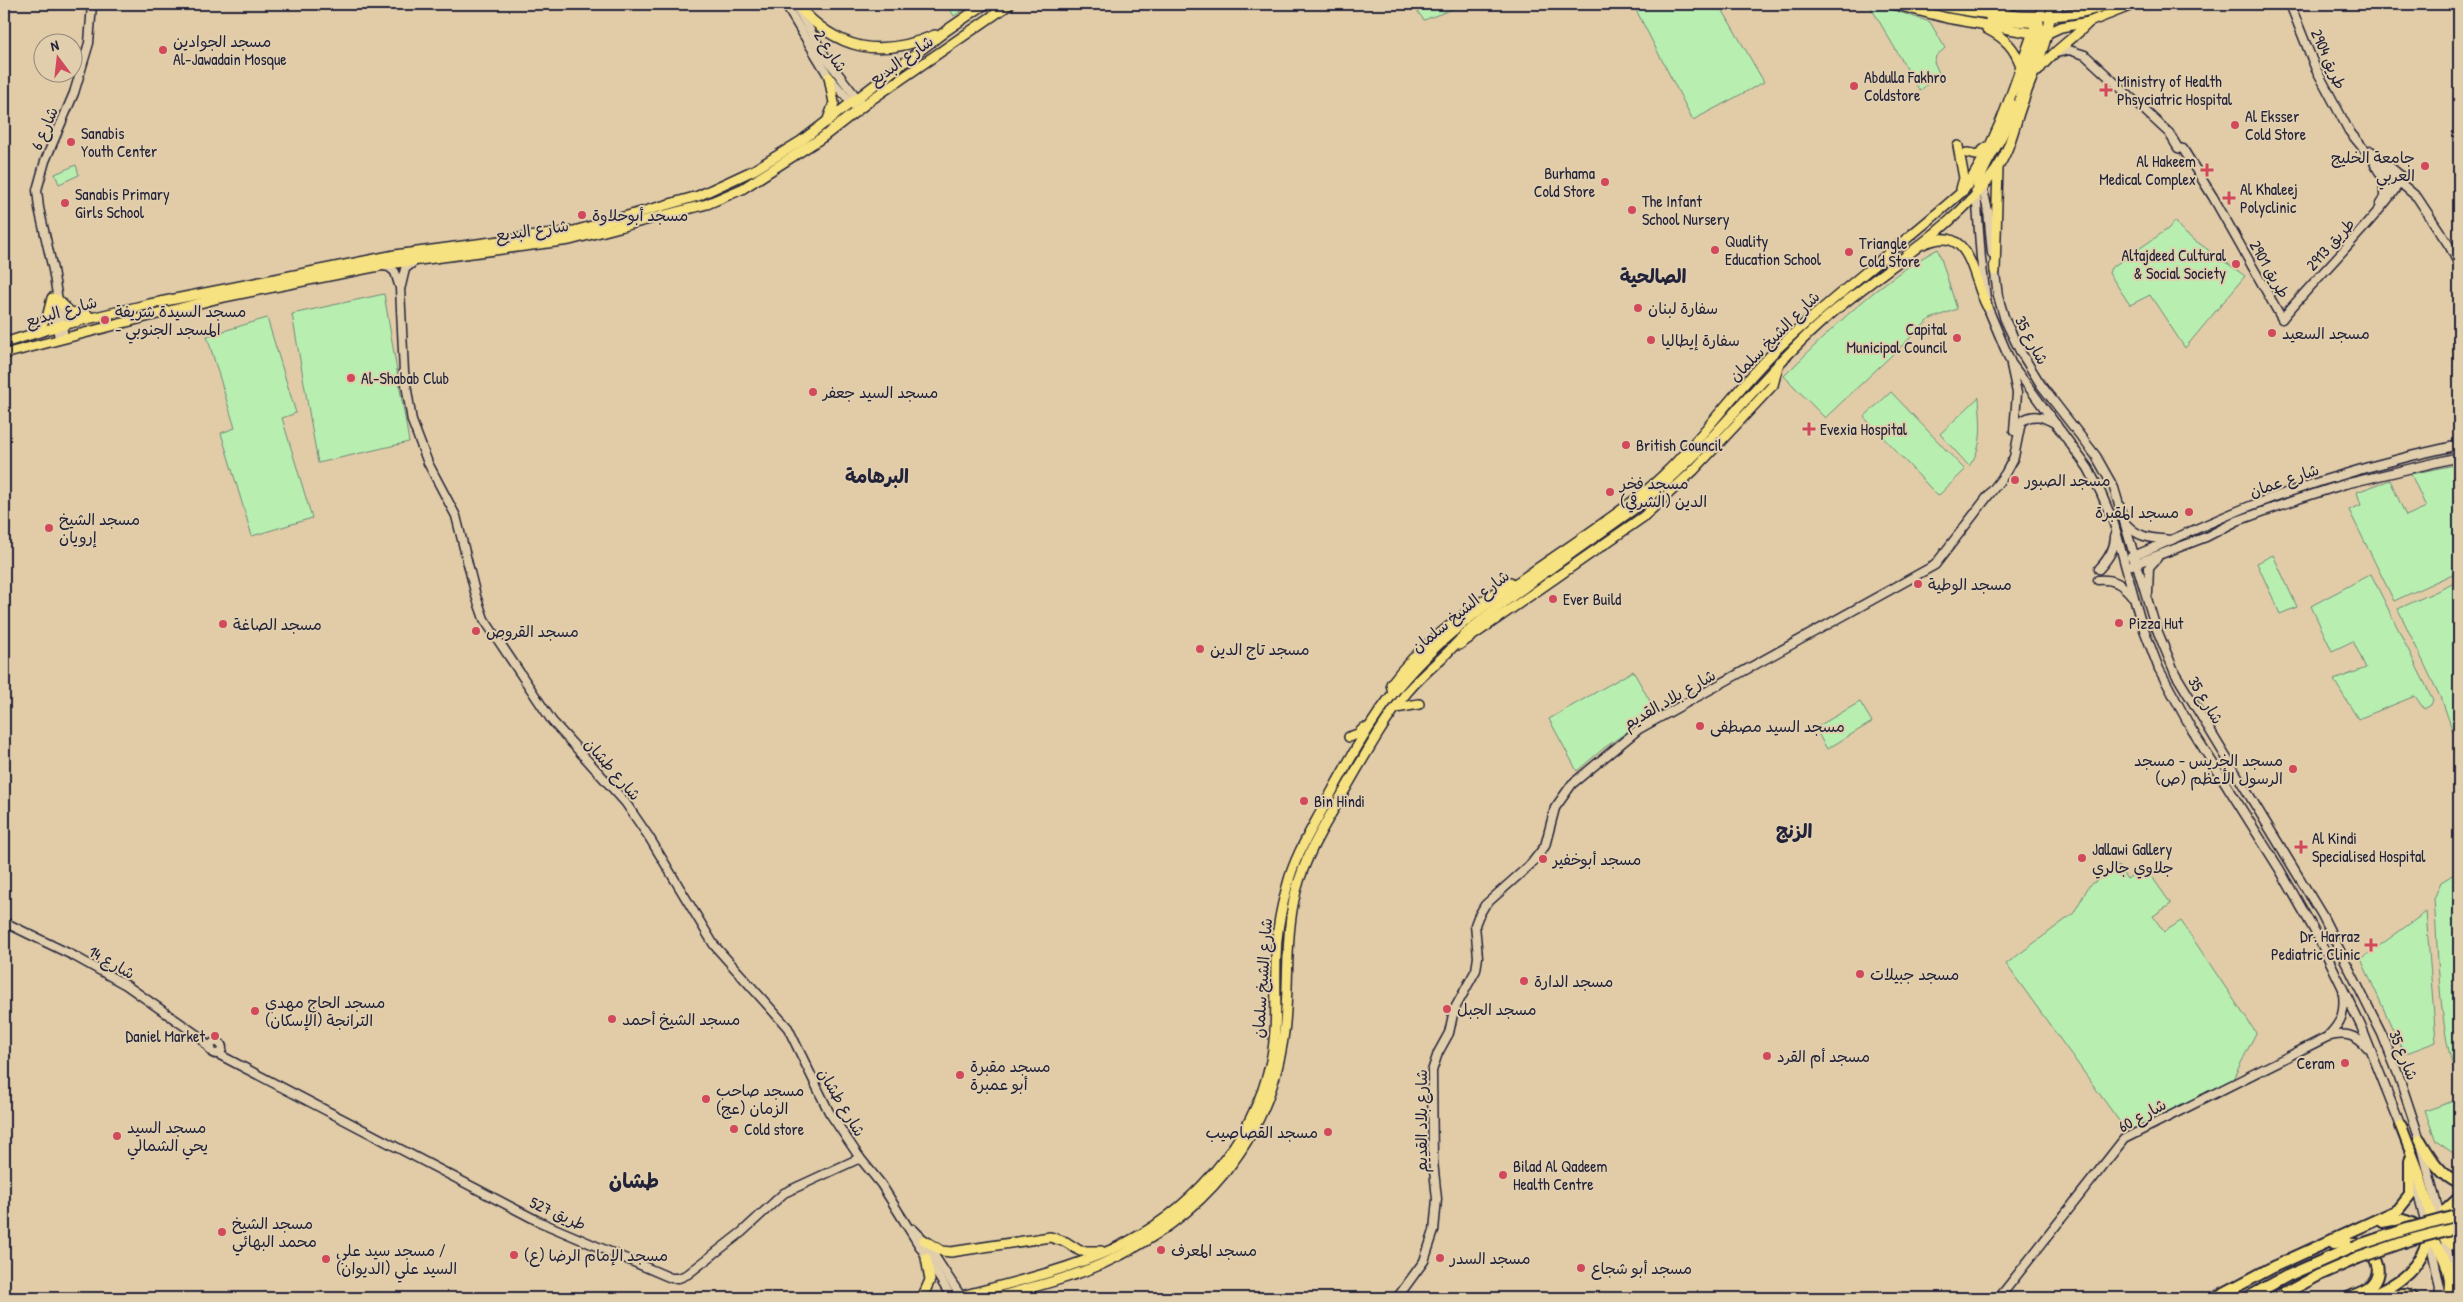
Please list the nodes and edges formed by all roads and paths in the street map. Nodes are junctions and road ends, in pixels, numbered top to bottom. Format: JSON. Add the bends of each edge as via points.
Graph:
{"nodes":[{"id":1,"x":92,"y":4,"type":"edge"},
{"id":2,"x":785,"y":4,"type":"edge"},
{"id":3,"x":795,"y":4,"type":"edge"},
{"id":4,"x":984,"y":4,"type":"edge"},
{"id":5,"x":1010,"y":4,"type":"edge"},
{"id":6,"x":1893,"y":4,"type":"edge"},
{"id":7,"x":1932,"y":4,"type":"edge"},
{"id":8,"x":2013,"y":4,"type":"edge"},
{"id":9,"x":2044,"y":4,"type":"edge"},
{"id":10,"x":2053,"y":4,"type":"edge"},
{"id":11,"x":2059,"y":4,"type":"edge"},
{"id":12,"x":2108,"y":4,"type":"edge"},
{"id":13,"x":2125,"y":4,"type":"edge"},
{"id":14,"x":2135,"y":4,"type":"edge"},
{"id":15,"x":2290,"y":4,"type":"edge"},
{"id":16,"x":1987,"y":13,"type":"junction"},
{"id":17,"x":1947,"y":18,"type":"junction"},
{"id":18,"x":2089,"y":22,"type":"junction"},
{"id":19,"x":1978,"y":24,"type":"junction"},
{"id":20,"x":2044,"y":24,"type":"junction"},
{"id":21,"x":947,"y":30,"type":"junction"},
{"id":22,"x":2053,"y":54,"type":"junction"},
{"id":23,"x":2021,"y":66,"type":"junction"},
{"id":24,"x":829,"y":76,"type":"junction"},
{"id":25,"x":2030,"y":84,"type":"junction"},
{"id":26,"x":2011,"y":97,"type":"junction"},
{"id":27,"x":858,"y":104,"type":"junction"},
{"id":28,"x":2019,"y":113,"type":"junction"},
{"id":29,"x":826,"y":122,"type":"junction"},
{"id":30,"x":2346,"y":124,"type":"junction"},
{"id":31,"x":1998,"y":129,"type":"junction"},
{"id":32,"x":1958,"y":146,"type":"dead end"},
{"id":33,"x":1967,"y":153,"type":"dead end"},
{"id":34,"x":2372,"y":159,"type":"junction"},
{"id":35,"x":1998,"y":168,"type":"junction"},
{"id":36,"x":2401,"y":179,"type":"junction"},
{"id":37,"x":1978,"y":181,"type":"junction"},
{"id":38,"x":2384,"y":196,"type":"junction"},
{"id":39,"x":1955,"y":198,"type":"junction"},
{"id":40,"x":2378,"y":210,"type":"junction"},
{"id":41,"x":1910,"y":251,"type":"junction"},
{"id":42,"x":2457,"y":252,"type":"edge"},
{"id":43,"x":418,"y":260,"type":"junction"},
{"id":44,"x":2459,"y":265,"type":"edge"},
{"id":45,"x":375,"y":267,"type":"junction"},
{"id":46,"x":1994,"y":271,"type":"junction"},
{"id":47,"x":400,"y":288,"type":"junction"},
{"id":48,"x":54,"y":298,"type":"junction"},
{"id":49,"x":1987,"y":306,"type":"junction"},
{"id":50,"x":96,"y":316,"type":"junction"},
{"id":51,"x":2282,"y":319,"type":"joint"},
{"id":52,"x":59,"y":326,"type":"junction"},
{"id":53,"x":30,"y":335,"type":"junction"},
{"id":54,"x":62,"y":337,"type":"junction"},
{"id":55,"x":4,"y":343,"type":"edge"},
{"id":56,"x":4,"y":354,"type":"edge"},
{"id":57,"x":1779,"y":362,"type":"junction"},
{"id":58,"x":2011,"y":363,"type":"junction"},
{"id":59,"x":2058,"y":424,"type":"junction"},
{"id":60,"x":2459,"y":445,"type":"edge"},
{"id":61,"x":2459,"y":457,"type":"edge"},
{"id":62,"x":2012,"y":460,"type":"junction"},
{"id":63,"x":1637,"y":506,"type":"junction"},
{"id":64,"x":1643,"y":517,"type":"junction"},
{"id":65,"x":2124,"y":522,"type":"junction"},
{"id":66,"x":2114,"y":524,"type":"junction"},
{"id":67,"x":2173,"y":540,"type":"junction"},
{"id":68,"x":2164,"y":553,"type":"junction"},
{"id":69,"x":2136,"y":560,"type":"junction"},
{"id":70,"x":2125,"y":564,"type":"junction"},
{"id":71,"x":2099,"y":569,"type":"dead end"},
{"id":72,"x":2098,"y":580,"type":"dead end"},
{"id":73,"x":2133,"y":598,"type":"junction"},
{"id":74,"x":2148,"y":602,"type":"junction"},
{"id":75,"x":1450,"y":650,"type":"junction"},
{"id":76,"x":1419,"y":704,"type":"dead end"},
{"id":77,"x":1396,"y":708,"type":"junction"},
{"id":78,"x":1376,"y":715,"type":"junction"},
{"id":79,"x":1351,"y":757,"type":"junction"},
{"id":80,"x":4,"y":922,"type":"edge"},
{"id":81,"x":2343,"y":984,"type":"junction"},
{"id":82,"x":2327,"y":1037,"type":"junction"},
{"id":83,"x":220,"y":1051,"type":"joint"},
{"id":84,"x":2372,"y":1055,"type":"junction"},
{"id":85,"x":2401,"y":1126,"type":"junction"},
{"id":86,"x":2420,"y":1140,"type":"junction"},
{"id":87,"x":860,"y":1158,"type":"junction"},
{"id":88,"x":2410,"y":1160,"type":"junction"},
{"id":89,"x":2459,"y":1183,"type":"edge"},
{"id":90,"x":2459,"y":1198,"type":"edge"},
{"id":91,"x":2436,"y":1201,"type":"joint"},
{"id":92,"x":2459,"y":1215,"type":"edge"},
{"id":93,"x":908,"y":1224,"type":"junction"},
{"id":94,"x":2459,"y":1227,"type":"edge"},
{"id":95,"x":2439,"y":1228,"type":"junction"},
{"id":96,"x":2353,"y":1232,"type":"junction"},
{"id":97,"x":924,"y":1240,"type":"junction"},
{"id":98,"x":2432,"y":1244,"type":"junction"},
{"id":99,"x":1112,"y":1249,"type":"junction"},
{"id":100,"x":2459,"y":1249,"type":"edge"},
{"id":101,"x":2311,"y":1250,"type":"junction"},
{"id":102,"x":926,"y":1258,"type":"junction"},
{"id":103,"x":1006,"y":1296,"type":"edge"},
{"id":104,"x":2363,"y":1297,"type":"edge"},
{"id":105,"x":922,"y":1298,"type":"edge"},
{"id":106,"x":957,"y":1298,"type":"edge"},
{"id":107,"x":992,"y":1298,"type":"edge"},
{"id":108,"x":1397,"y":1298,"type":"edge"},
{"id":109,"x":1999,"y":1298,"type":"edge"},
{"id":110,"x":2215,"y":1298,"type":"edge"},
{"id":111,"x":2247,"y":1298,"type":"edge"},
{"id":112,"x":2276,"y":1298,"type":"edge"},
{"id":113,"x":2348,"y":1298,"type":"edge"},
{"id":114,"x":2413,"y":1298,"type":"edge"},
{"id":115,"x":2439,"y":1298,"type":"edge"},
{"id":116,"x":2448,"y":1298,"type":"edge"},
{"id":117,"x":2456,"y":1298,"type":"edge"}],
"edges":[{"from":1,"to":48,"type":"street","name":"شارع 6","via":[[89,43],[74,93],[45,161],[37,190]]},
{"from":2,"to":24,"type":"street","name":"شارع 2"},
{"from":3,"to":21,"type":"main road","via":[[828,34],[861,46],[899,47]]},
{"from":3,"to":27,"type":"street","name":"شارع 2","via":[[826,58]]},
{"from":4,"to":21,"type":"main road","name":"شارع البديع"},
{"from":5,"to":27,"type":"main road","name":"شارع البديع"},
{"from":6,"to":17,"type":"main road"},
{"from":7,"to":16,"type":"main road"},
{"from":8,"to":16,"type":"main road"},
{"from":9,"to":20,"type":"street","name":"شارع الشيخ سلمان"},
{"from":10,"to":20,"type":"main road"},
{"from":11,"to":20,"type":"street","name":"شارع الشيخ سلمان"},
{"from":12,"to":20,"type":"main road"},
{"from":13,"to":20,"type":"main road","via":[[2089,18]]},
{"from":14,"to":18,"type":"main road"},
{"from":15,"to":30,"type":"street","name":"طريق 2904","via":[[2314,67]]},
{"from":16,"to":20,"type":"main road"},
{"from":17,"to":19,"type":"main road"},
{"from":17,"to":20,"type":"main road"},
{"from":18,"to":20,"type":"main road","via":[[2061,27]]},
{"from":18,"to":22,"type":"main road","via":[[2077,37]]},
{"from":19,"to":20,"type":"main road"},
{"from":19,"to":23,"type":"main road","via":[[2009,43]]},
{"from":20,"to":23,"type":"main road","name":"شارع الشيخ سلمان"},
{"from":20,"to":25,"type":"main road","name":"شارع الشيخ سلمان","via":[[2044,44]]},
{"from":20,"to":28,"type":"main road","via":[[2019,95]]},
{"from":21,"to":27,"type":"main road","name":"شارع البديع"},
{"from":22,"to":25,"type":"main road"},
{"from":22,"to":51,"type":"street","name":"طريق 2901","via":[[2069,50],[2085,55],[2164,127],[2178,148],[2183,149],[2214,198]]},
{"from":23,"to":26,"type":"main road","name":"شارع الشيخ سلمان"},
{"from":24,"to":27,"type":"street","name":"شارع 2"},
{"from":24,"to":29,"type":"main road","via":[[834,103]]},
{"from":25,"to":28,"type":"main road","name":"شارع الشيخ سلمان"},
{"from":26,"to":31,"type":"main road","name":"شارع الشيخ سلمان"},
{"from":26,"to":37,"type":"main road","via":[[2008,123]]},
{"from":27,"to":29,"type":"main road","name":"شارع البديع"},
{"from":27,"to":43,"type":"main road","name":"شارع البديع","via":[[823,137],[742,189],[706,204],[570,240]]},
{"from":28,"to":35,"type":"main road","name":"شارع الشيخ سلمان"},
{"from":29,"to":50,"type":"main road","name":"شارع البديع","via":[[776,158],[714,190],[682,202],[559,234],[396,255]]},
{"from":30,"to":34,"type":"street","name":"طريق 2904"},
{"from":30,"to":36,"type":"street","name":"طريق 2904"},
{"from":31,"to":33,"type":"main road","via":[[1980,154]]},
{"from":31,"to":37,"type":"main road","name":"شارع الشيخ سلمان"},
{"from":32,"to":39,"type":"main road","via":[[1964,178]]},
{"from":34,"to":36,"type":"street","name":"طريق 2904"},
{"from":34,"to":38,"type":"street","via":[[2384,180]]},
{"from":35,"to":37,"type":"main road","name":"شارع الشيخ سلمان"},
{"from":35,"to":46,"type":"main road"},
{"from":36,"to":38,"type":"street","name":"طريق 2913"},
{"from":36,"to":40,"type":"street","name":"طريق 2913"},
{"from":36,"to":42,"type":"street","name":"طريق 2904","via":[[2426,202]]},
{"from":37,"to":39,"type":"main road","name":"شارع الشيخ سلمان"},
{"from":37,"to":41,"type":"main road","name":"شارع الشيخ سلمان","via":[[1952,218]]},
{"from":37,"to":46,"type":"street","name":"شارع 35","via":[[1988,211]]},
{"from":37,"to":49,"type":"street","name":"شارع 35","via":[[1981,258]]},
{"from":38,"to":40,"type":"street","name":"طريق 2913"},
{"from":39,"to":78,"type":"main road","name":"شارع الشيخ سلمان","via":[[1856,277],[1781,346],[1690,448],[1638,497],[1612,515],[1594,521],[1402,670],[1391,685],[1393,693]]},
{"from":40,"to":51,"type":"street","name":"طريق 2913"},
{"from":41,"to":49,"type":"main road","via":[[1941,238],[1954,240],[1967,253]]},
{"from":41,"to":57,"type":"main road","name":"شارع الشيخ سلمان","via":[[1838,308]]},
{"from":42,"to":44,"type":"street","name":"طريق 2904"},
{"from":43,"to":45,"type":"main road","name":"شارع البديع"},
{"from":43,"to":47,"type":"street","via":[[407,266]]},
{"from":45,"to":47,"type":"street","via":[[385,266],[393,270]]},
{"from":45,"to":54,"type":"main road","name":"شارع البديع","via":[[210,300]]},
{"from":46,"to":65,"type":"street","name":"شارع 35","via":[[2005,320],[2020,351],[2096,456],[2114,488]]},
{"from":47,"to":87,"type":"street","name":"شارع طشان","via":[[404,372],[412,421],[428,462],[456,516],[484,620],[552,720],[625,802],[714,945],[788,1028],[822,1101]]},
{"from":48,"to":50,"type":"main road","via":[[70,312]]},
{"from":48,"to":52,"type":"street","name":"شارع 6"},
{"from":48,"to":53,"type":"main road","via":[[46,321]]},
{"from":49,"to":58,"type":"street","name":"شارع 35"},
{"from":50,"to":52,"type":"main road","name":"شارع البديع"},
{"from":52,"to":53,"type":"main road","name":"شارع البديع"},
{"from":52,"to":54,"type":"street","name":"شارع 6"},
{"from":53,"to":55,"type":"main road","name":"شارع البديع"},
{"from":54,"to":56,"type":"main road","name":"شارع البديع"},
{"from":57,"to":63,"type":"main road","name":"شارع الشيخ سلمان","via":[[1694,456]]},
{"from":57,"to":64,"type":"main road","via":[[1773,385],[1694,470]]},
{"from":58,"to":59,"type":"street","name":"شارع 35"},
{"from":58,"to":62,"type":"street","name":"شارع بلاد القديم","via":[[2017,404]]},
{"from":59,"to":62,"type":"street","name":"شارع بلاد القديم","via":[[2041,417],[2026,418],[2019,426]]},
{"from":59,"to":66,"type":"street","name":"شارع 35","via":[[2088,468]]},
{"from":60,"to":67,"type":"street","name":"شارع عمان","via":[[2365,467],[2307,486],[2248,507]]},
{"from":61,"to":68,"type":"street","name":"شارع عمان","via":[[2345,484],[2298,499]]},
{"from":62,"to":108,"type":"street","name":"شارع بلاد القديم","via":[[1998,485],[1935,565],[1639,729],[1565,792],[1555,808],[1545,846],[1531,864],[1485,905],[1477,919],[1476,970],[1454,1010],[1449,1033],[1432,1071],[1434,1231],[1424,1260]]},
{"from":63,"to":64,"type":"main road"},
{"from":63,"to":75,"type":"main road","name":"شارع الشيخ سلمان","via":[[1476,624]]},
{"from":64,"to":75,"type":"main road"},
{"from":65,"to":67,"type":"street","via":[[2144,538]]},
{"from":65,"to":69,"type":"street","name":"شارع 35"},
{"from":66,"to":70,"type":"street","name":"شارع 35"},
{"from":66,"to":71,"type":"street","via":[[2114,544]]},
{"from":67,"to":69,"type":"street","name":"شارع عمان"},
{"from":68,"to":69,"type":"street","name":"شارع عمان"},
{"from":68,"to":74,"type":"street","via":[[2149,567]]},
{"from":69,"to":70,"type":"street","name":"شارع عمان"},
{"from":69,"to":74,"type":"street","name":"شارع 35"},
{"from":70,"to":73,"type":"street","name":"شارع 35"},
{"from":72,"to":73,"type":"street","via":[[2114,580],[2124,586]]},
{"from":73,"to":81,"type":"street","name":"شارع 35","via":[[2168,688],[2292,890]]},
{"from":74,"to":86,"type":"street","name":"شارع 35","via":[[2179,681],[2322,915],[2346,961],[2385,1042]]},
{"from":75,"to":77,"type":"main road","name":"شارع الشيخ سلمان","via":[[1413,686]]},
{"from":76,"to":77,"type":"main road"},
{"from":77,"to":103,"type":"main road","name":"شارع الشيخ سلمان","via":[[1365,755],[1306,859],[1295,895],[1288,945],[1285,1027],[1279,1060],[1273,1087],[1248,1142],[1212,1188],[1179,1218],[1146,1241],[1099,1265]]},
{"from":78,"to":79,"type":"main road","name":"شارع الشيخ سلمان"},
{"from":78,"to":79,"type":"main road","via":[[1348,739]]},
{"from":79,"to":99,"type":"main road","name":"شارع الشيخ سلمان","via":[[1294,863],[1285,891],[1276,956],[1272,1057],[1254,1111],[1224,1159],[1205,1182],[1158,1222]]},
{"from":80,"to":83,"type":"street","name":"شارع 14","via":[[130,988],[211,1045],[219,1042]]},
{"from":81,"to":82,"type":"street","via":[[2345,1006],[2342,1020]]},
{"from":81,"to":84,"type":"street","name":"شارع 35"},
{"from":82,"to":84,"type":"street","via":[[2353,1036]]},
{"from":82,"to":109,"type":"street","name":"شارع 60","via":[[2124,1139]]},
{"from":83,"to":87,"type":"street","name":"طريق 527","via":[[235,1062],[540,1222],[675,1279],[688,1274],[718,1252],[784,1193]]},
{"from":84,"to":85,"type":"street","name":"شارع 35"},
{"from":85,"to":88,"type":"street","name":"شارع 35"},
{"from":85,"to":95,"type":"highway"},
{"from":86,"to":89,"type":"highway","via":[[2438,1168]]},
{"from":86,"to":91,"type":"street","name":"شارع 35"},
{"from":87,"to":93,"type":"street","name":"شارع طشان"},
{"from":88,"to":96,"type":"highway","via":[[2411,1188],[2406,1203]]},
{"from":88,"to":98,"type":"street","name":"شارع 35"},
{"from":90,"to":95,"type":"highway","via":[[2445,1211]]},
{"from":91,"to":95,"type":"highway"},
{"from":92,"to":111,"type":"highway","bridge":true,"via":[[2407,1228],[2353,1247]]},
{"from":93,"to":97,"type":"street","name":"شارع طشان"},
{"from":93,"to":102,"type":"street","name":"شارع طشان"},
{"from":94,"to":112,"type":"highway","bridge":true,"via":[[2358,1258]]},
{"from":95,"to":98,"type":"highway"},
{"from":95,"to":100,"type":"highway"},
{"from":95,"to":117,"type":"street","via":[[2456,1284]]},
{"from":96,"to":98,"type":"highway","via":[[2401,1219],[2413,1224]]},
{"from":96,"to":101,"type":"highway"},
{"from":97,"to":99,"type":"main road","via":[[942,1251],[951,1252],[1050,1237],[1086,1252]]},
{"from":97,"to":106,"type":"street","name":"شارع طشان"},
{"from":98,"to":104,"type":"highway","via":[[2402,1279],[2388,1289]]},
{"from":98,"to":115,"type":"street","name":"شارع 35"},
{"from":98,"to":116,"type":"highway","via":[[2444,1258],[2450,1288]]},
{"from":99,"to":106,"type":"main road","name":"شارع الشيخ سلمان","via":[[1066,1267]]},
{"from":101,"to":110,"type":"highway"},
{"from":101,"to":113,"type":"highway","via":[[2347,1242],[2368,1248],[2378,1267],[2378,1275],[2369,1288]]},
{"from":102,"to":105,"type":"main road","via":[[930,1280]]},
{"from":102,"to":106,"type":"street","name":"شارع طشان"},
{"from":103,"to":107,"type":"main road","name":"شارع الشيخ سلمان"},
{"from":104,"to":114,"type":"highway","via":[[2398,1293]]}]}
